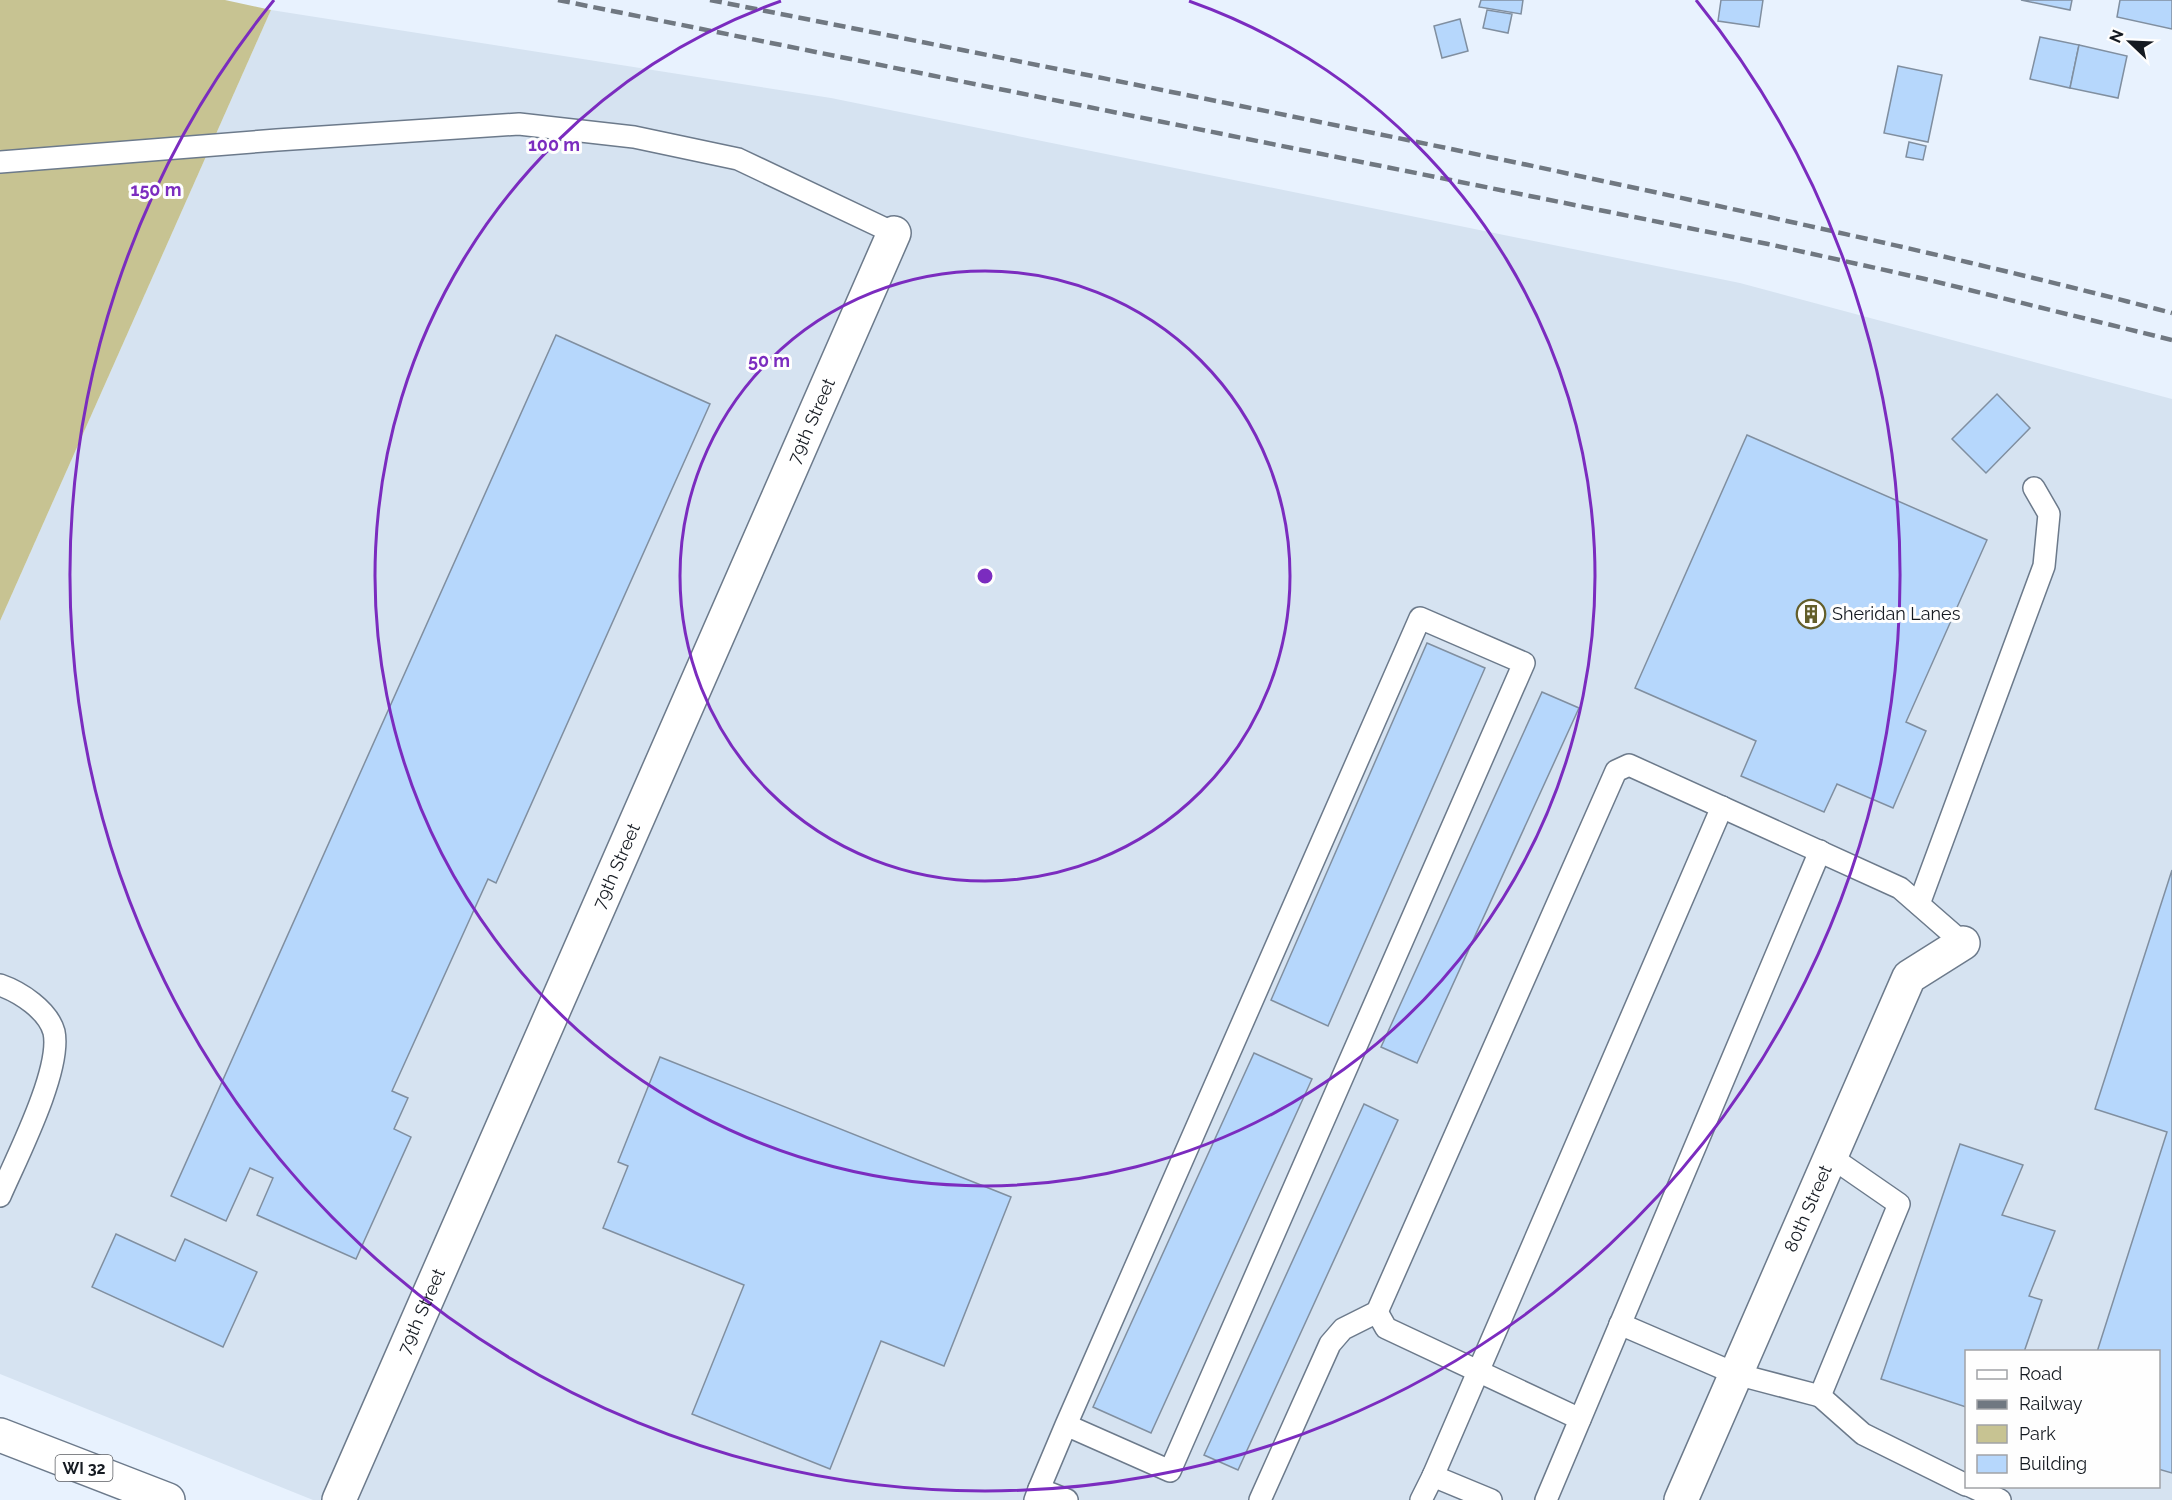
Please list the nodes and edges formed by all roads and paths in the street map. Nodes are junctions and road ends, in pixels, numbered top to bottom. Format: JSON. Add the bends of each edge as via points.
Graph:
{"nodes":[{"id":1,"x":0,"y":162,"type":"edge"},
{"id":2,"x":894,"y":233,"type":"joint"},
{"id":3,"x":2034,"y":488,"type":"dead end"},
{"id":4,"x":1722,"y":807,"type":"junction"},
{"id":5,"x":1820,"y":851,"type":"junction"},
{"id":6,"x":1919,"y":904,"type":"junction"},
{"id":7,"x":1963,"y":943,"type":"joint"},
{"id":8,"x":0,"y":986,"type":"edge"},
{"id":9,"x":1831,"y":1157,"type":"junction"},
{"id":10,"x":0,"y":1196,"type":"edge"},
{"id":11,"x":1377,"y":1312,"type":"junction"},
{"id":12,"x":1620,"y":1324,"type":"junction"},
{"id":13,"x":1478,"y":1371,"type":"junction"},
{"id":14,"x":1736,"y":1374,"type":"junction"},
{"id":15,"x":1820,"y":1396,"type":"junction"},
{"id":16,"x":1580,"y":1419,"type":"junction"},
{"id":17,"x":1066,"y":1425,"type":"junction"},
{"id":18,"x":0,"y":1435,"type":"edge"},
{"id":19,"x":1433,"y":1476,"type":"junction"},
{"id":20,"x":1965,"y":1485,"type":"edge"},
{"id":21,"x":1973,"y":1488,"type":"edge"},
{"id":22,"x":1037,"y":1494,"type":"edge"},
{"id":23,"x":168,"y":1500,"type":"edge"},
{"id":24,"x":339,"y":1500,"type":"edge"},
{"id":25,"x":1067,"y":1500,"type":"edge"},
{"id":26,"x":1260,"y":1500,"type":"edge"},
{"id":27,"x":1421,"y":1500,"type":"edge"},
{"id":28,"x":1491,"y":1500,"type":"edge"},
{"id":29,"x":1546,"y":1500,"type":"edge"},
{"id":30,"x":1681,"y":1500,"type":"edge"},
{"id":31,"x":2000,"y":1500,"type":"edge"}],
"edges":[{"from":1,"to":2,"type":"lane","via":[[519,124],[634,136],[738,159]]},
{"from":2,"to":24,"type":"street","name":"79th Street"},
{"from":3,"to":6,"type":"lane","via":[[2049,514],[2044,566]]},
{"from":4,"to":5,"type":"lane"},
{"from":4,"to":11,"type":"lane","via":[[1629,765],[1616,771]]},
{"from":4,"to":13,"type":"lane"},
{"from":5,"to":6,"type":"lane","via":[[1900,888]]},
{"from":5,"to":12,"type":"lane"},
{"from":6,"to":7,"type":"lane"},
{"from":7,"to":9,"type":"street","name":"80th Street","via":[[1909,977]]},
{"from":8,"to":10,"type":"lane","via":[[32,1003],[54,1032],[48,1080]]},
{"from":9,"to":14,"type":"street","name":"80th Street"},
{"from":9,"to":15,"type":"lane","via":[[1899,1204]]},
{"from":11,"to":13,"type":"lane","via":[[1386,1328]]},
{"from":11,"to":26,"type":"lane","via":[[1343,1329],[1330,1344]]},
{"from":12,"to":14,"type":"lane"},
{"from":12,"to":16,"type":"lane"},
{"from":13,"to":16,"type":"lane"},
{"from":13,"to":19,"type":"lane"},
{"from":14,"to":15,"type":"lane"},
{"from":14,"to":30,"type":"street","name":"80th Street"},
{"from":15,"to":20,"type":"lane","via":[[1863,1434]]},
{"from":16,"to":29,"type":"lane"},
{"from":17,"to":17,"type":"lane","via":[[1420,618],[1524,663],[1170,1471]]},
{"from":17,"to":22,"type":"lane"},
{"from":18,"to":23,"type":"street","number":"WI 32"},
{"from":19,"to":27,"type":"lane"},
{"from":19,"to":28,"type":"lane"},
{"from":21,"to":31,"type":"lane"},
{"from":22,"to":25,"type":"lane"}]}
